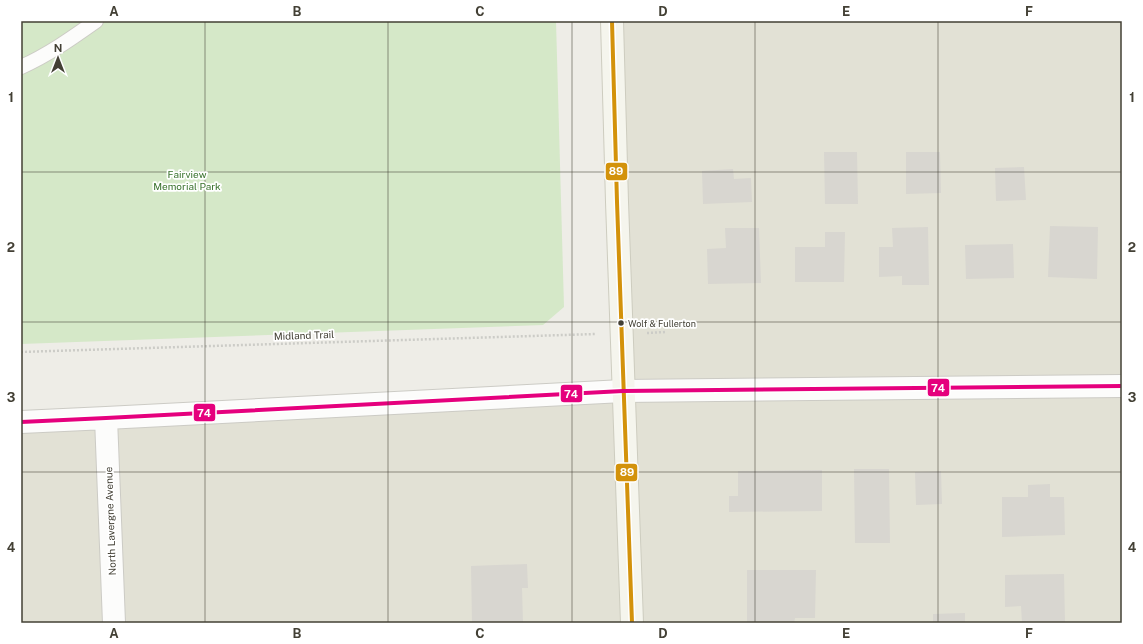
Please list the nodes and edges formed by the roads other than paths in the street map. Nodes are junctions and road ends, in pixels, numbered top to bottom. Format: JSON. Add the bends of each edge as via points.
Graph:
{"nodes":[{"id":1,"x":96,"y":21,"type":"edge"},
{"id":2,"x":612,"y":21,"type":"edge"},
{"id":3,"x":21,"y":67,"type":"edge"},
{"id":4,"x":1122,"y":386,"type":"edge"},
{"id":5,"x":623,"y":391,"type":"junction"},
{"id":6,"x":106,"y":418,"type":"junction"},
{"id":7,"x":21,"y":422,"type":"edge"},
{"id":8,"x":114,"y":623,"type":"edge"},
{"id":9,"x":632,"y":623,"type":"edge"}],
"edges":[{"from":1,"to":3,"type":"lane"},
{"from":2,"to":5,"type":"main road"},
{"from":4,"to":5,"type":"street"},
{"from":5,"to":6,"type":"street"},
{"from":5,"to":9,"type":"main road"},
{"from":6,"to":7,"type":"street"},
{"from":6,"to":8,"type":"street","name":"North Lavergne Avenue"}]}
